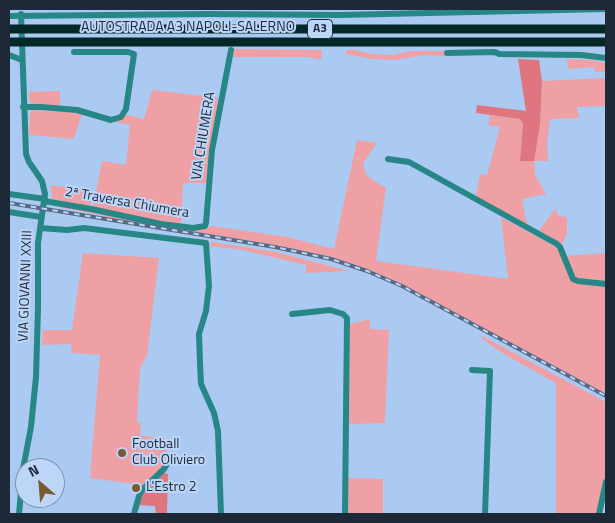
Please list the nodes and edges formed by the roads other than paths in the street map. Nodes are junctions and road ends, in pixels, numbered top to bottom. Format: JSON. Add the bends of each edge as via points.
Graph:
{"nodes":[{"id":1,"x":606,"y":9,"type":"edge"},
{"id":2,"x":63,"y":12,"type":"edge"},
{"id":3,"x":21,"y":14,"type":"junction"},
{"id":4,"x":9,"y":16,"type":"edge"},
{"id":5,"x":10,"y":29,"type":"edge"},
{"id":6,"x":606,"y":29,"type":"edge"},
{"id":7,"x":11,"y":42,"type":"edge"},
{"id":8,"x":606,"y":42,"type":"edge"},
{"id":9,"x":231,"y":50,"type":"dead end"},
{"id":10,"x":74,"y":52,"type":"dead end"},
{"id":11,"x":447,"y":54,"type":"dead end"},
{"id":12,"x":9,"y":55,"type":"edge"},
{"id":13,"x":606,"y":58,"type":"edge"},
{"id":14,"x":22,"y":60,"type":"junction"},
{"id":15,"x":23,"y":108,"type":"junction"},
{"id":16,"x":388,"y":159,"type":"dead end"},
{"id":17,"x":9,"y":194,"type":"edge"},
{"id":18,"x":45,"y":200,"type":"junction"},
{"id":19,"x":9,"y":212,"type":"edge"},
{"id":20,"x":41,"y":218,"type":"junction"},
{"id":21,"x":205,"y":226,"type":"joint"},
{"id":22,"x":40,"y":228,"type":"junction"},
{"id":23,"x":606,"y":284,"type":"edge"},
{"id":24,"x":292,"y":314,"type":"dead end"},
{"id":25,"x":472,"y":370,"type":"dead end"},
{"id":26,"x":167,"y":464,"type":"dead end"},
{"id":27,"x":606,"y":482,"type":"edge"},
{"id":28,"x":19,"y":514,"type":"edge"},
{"id":29,"x":134,"y":514,"type":"edge"},
{"id":30,"x":221,"y":514,"type":"edge"},
{"id":31,"x":345,"y":514,"type":"edge"},
{"id":32,"x":485,"y":514,"type":"edge"},
{"id":33,"x":599,"y":514,"type":"edge"}],
"edges":[{"from":1,"to":2,"type":"street","via":[[389,14]]},
{"from":2,"to":3,"type":"street"},
{"from":3,"to":4,"type":"street"},
{"from":3,"to":14,"type":"street","name":"VIA GIOVANNI XXIII"},
{"from":5,"to":6,"type":"highway","name":"AUTOSTRADA A3 NAPOLI-SALERNO","number":"A3"},
{"from":7,"to":8,"type":"highway","name":"AUTOSTRADA A3 NAPOLI-SALERNO","number":"A3"},
{"from":9,"to":21,"type":"street","name":"VIA CHIUMERA","via":[[212,150]]},
{"from":10,"to":15,"type":"street","via":[[134,54],[126,109],[121,117],[111,120],[77,110]]},
{"from":11,"to":13,"type":"street","via":[[495,52]]},
{"from":12,"to":14,"type":"street"},
{"from":14,"to":15,"type":"street","name":"VIA GIOVANNI XXIII"},
{"from":15,"to":18,"type":"street","name":"VIA GIOVANNI XXIII","via":[[26,154],[44,187]]},
{"from":16,"to":23,"type":"street","via":[[409,162],[557,244],[573,278],[578,281]]},
{"from":17,"to":18,"type":"street","name":"2ª Traversa Chiumera"},
{"from":18,"to":20,"type":"street","name":"VIA GIOVANNI XXIII"},
{"from":18,"to":21,"type":"street","name":"2ª Traversa Chiumera","via":[[161,224],[193,228]]},
{"from":19,"to":20,"type":"street"},
{"from":20,"to":22,"type":"street","name":"VIA GIOVANNI XXIII"},
{"from":22,"to":28,"type":"street","name":"VIA GIOVANNI XXIII","via":[[36,376]]},
{"from":22,"to":30,"type":"street","via":[[84,228],[206,243],[209,286],[199,334],[200,364],[202,384],[218,431]]},
{"from":24,"to":31,"type":"street","via":[[330,310],[347,318]]},
{"from":25,"to":32,"type":"street","via":[[490,370]]},
{"from":26,"to":29,"type":"street","via":[[142,490]]},
{"from":27,"to":33,"type":"street"}]}
